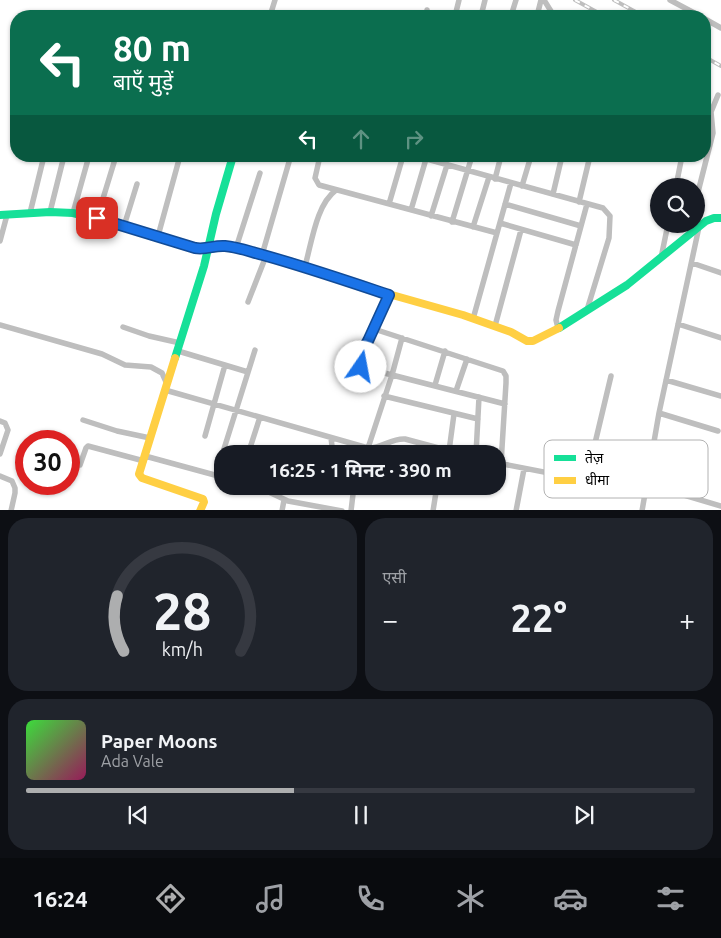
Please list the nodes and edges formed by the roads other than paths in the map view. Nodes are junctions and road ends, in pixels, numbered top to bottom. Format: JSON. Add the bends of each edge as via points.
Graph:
{"nodes":[{"id":1,"x":670,"y":0,"type":"edge"},
{"id":2,"x":689,"y":10,"type":"edge"},
{"id":3,"x":718,"y":95,"type":"dead end"},
{"id":4,"x":711,"y":141,"type":"edge"},
{"id":5,"x":43,"y":162,"type":"edge"},
{"id":6,"x":62,"y":162,"type":"edge"},
{"id":7,"x":87,"y":162,"type":"edge"},
{"id":8,"x":114,"y":162,"type":"edge"},
{"id":9,"x":178,"y":162,"type":"edge"},
{"id":10,"x":231,"y":162,"type":"edge"},
{"id":11,"x":289,"y":162,"type":"dead end"},
{"id":12,"x":318,"y":162,"type":"edge"},
{"id":13,"x":401,"y":162,"type":"edge"},
{"id":14,"x":425,"y":162,"type":"edge"},
{"id":15,"x":437,"y":162,"type":"edge"},
{"id":16,"x":470,"y":162,"type":"edge"},
{"id":17,"x":499,"y":162,"type":"edge"},
{"id":18,"x":529,"y":162,"type":"edge"},
{"id":19,"x":561,"y":162,"type":"edge"},
{"id":20,"x":589,"y":162,"type":"edge"},
{"id":21,"x":681,"y":162,"type":"edge"},
{"id":22,"x":706,"y":162,"type":"edge"},
{"id":23,"x":445,"y":164,"type":"junction"},
{"id":24,"x":468,"y":172,"type":"junction"},
{"id":25,"x":260,"y":173,"type":"dead end"},
{"id":26,"x":492,"y":178,"type":"junction"},
{"id":27,"x":678,"y":178,"type":"edge"},
{"id":28,"x":702,"y":178,"type":"edge"},
{"id":29,"x":511,"y":183,"type":"junction"},
{"id":30,"x":137,"y":184,"type":"dead end"},
{"id":31,"x":522,"y":186,"type":"junction"},
{"id":32,"x":336,"y":190,"type":"junction"},
{"id":33,"x":553,"y":194,"type":"junction"},
{"id":34,"x":579,"y":202,"type":"junction"},
{"id":35,"x":389,"y":204,"type":"junction"},
{"id":36,"x":506,"y":204,"type":"junction"},
{"id":37,"x":587,"y":204,"type":"junction"},
{"id":38,"x":411,"y":210,"type":"junction"},
{"id":39,"x":50,"y":212,"type":"junction"},
{"id":40,"x":30,"y":213,"type":"junction"},
{"id":41,"x":73,"y":213,"type":"junction"},
{"id":42,"x":4,"y":215,"type":"edge"},
{"id":43,"x":431,"y":216,"type":"junction"},
{"id":44,"x":97,"y":218,"type":"junction"},
{"id":45,"x":721,"y":218,"type":"edge"},
{"id":46,"x":705,"y":221,"type":"edge"},
{"id":47,"x":452,"y":222,"type":"junction"},
{"id":48,"x":500,"y":223,"type":"junction"},
{"id":49,"x":124,"y":226,"type":"junction"},
{"id":50,"x":581,"y":226,"type":"junction"},
{"id":51,"x":474,"y":228,"type":"junction"},
{"id":52,"x":521,"y":230,"type":"junction"},
{"id":53,"x":497,"y":233,"type":"junction"},
{"id":54,"x":666,"y":233,"type":"edge"},
{"id":55,"x":691,"y":233,"type":"edge"},
{"id":56,"x":694,"y":233,"type":"edge"},
{"id":57,"x":158,"y":236,"type":"junction"},
{"id":58,"x":0,"y":241,"type":"edge"},
{"id":59,"x":576,"y":245,"type":"junction"},
{"id":60,"x":236,"y":248,"type":"junction"},
{"id":61,"x":209,"y":249,"type":"junction"},
{"id":62,"x":264,"y":256,"type":"junction"},
{"id":63,"x":661,"y":259,"type":"junction"},
{"id":64,"x":692,"y":263,"type":"junction"},
{"id":65,"x":305,"y":266,"type":"junction"},
{"id":66,"x":721,"y":273,"type":"edge"},
{"id":67,"x":389,"y":295,"type":"junction"},
{"id":68,"x":248,"y":302,"type":"dead end"},
{"id":69,"x":587,"y":310,"type":"junction"},
{"id":70,"x":473,"y":319,"type":"junction"},
{"id":71,"x":678,"y":324,"type":"junction"},
{"id":72,"x":0,"y":325,"type":"edge"},
{"id":73,"x":123,"y":326,"type":"dead end"},
{"id":74,"x":495,"y":326,"type":"junction"},
{"id":75,"x":558,"y":328,"type":"junction"},
{"id":76,"x":374,"y":329,"type":"junction"},
{"id":77,"x":402,"y":338,"type":"junction"},
{"id":78,"x":721,"y":338,"type":"edge"},
{"id":79,"x":179,"y":347,"type":"junction"},
{"id":80,"x":255,"y":350,"type":"dead end"},
{"id":81,"x":445,"y":352,"type":"junction"},
{"id":82,"x":467,"y":359,"type":"junction"},
{"id":83,"x":225,"y":365,"type":"junction"},
{"id":84,"x":248,"y":372,"type":"junction"},
{"id":85,"x":392,"y":374,"type":"junction"},
{"id":86,"x":611,"y":376,"type":"dead end"},
{"id":87,"x":666,"y":380,"type":"junction"},
{"id":88,"x":435,"y":385,"type":"junction"},
{"id":89,"x":166,"y":388,"type":"junction"},
{"id":90,"x":456,"y":392,"type":"junction"},
{"id":91,"x":384,"y":396,"type":"junction"},
{"id":92,"x":721,"y":396,"type":"edge"},
{"id":93,"x":479,"y":397,"type":"junction"},
{"id":94,"x":215,"y":404,"type":"junction"},
{"id":95,"x":504,"y":404,"type":"junction"},
{"id":96,"x":237,"y":410,"type":"junction"},
{"id":97,"x":659,"y":413,"type":"junction"},
{"id":98,"x":454,"y":414,"type":"junction"},
{"id":99,"x":260,"y":417,"type":"junction"},
{"id":100,"x":478,"y":419,"type":"junction"},
{"id":101,"x":83,"y":420,"type":"dead end"},
{"id":102,"x":0,"y":421,"type":"edge"},
{"id":103,"x":718,"y":431,"type":"dead end"},
{"id":104,"x":205,"y":436,"type":"dead end"},
{"id":105,"x":150,"y":438,"type":"junction"},
{"id":106,"x":331,"y":438,"type":"junction"},
{"id":107,"x":596,"y":440,"type":"edge"},
{"id":108,"x":654,"y":440,"type":"edge"},
{"id":109,"x":224,"y":445,"type":"edge"},
{"id":110,"x":251,"y":445,"type":"edge"},
{"id":111,"x":332,"y":445,"type":"edge"},
{"id":112,"x":357,"y":445,"type":"edge"},
{"id":113,"x":369,"y":445,"type":"edge"},
{"id":114,"x":383,"y":445,"type":"edge"},
{"id":115,"x":425,"y":445,"type":"edge"},
{"id":116,"x":450,"y":445,"type":"edge"},
{"id":117,"x":477,"y":445,"type":"edge"},
{"id":118,"x":501,"y":445,"type":"edge"},
{"id":119,"x":0,"y":454,"type":"edge"},
{"id":120,"x":145,"y":458,"type":"junction"},
{"id":121,"x":506,"y":465,"type":"edge"},
{"id":122,"x":80,"y":466,"type":"edge"},
{"id":123,"x":524,"y":469,"type":"junction"},
{"id":124,"x":544,"y":473,"type":"edge"},
{"id":125,"x":214,"y":475,"type":"edge"},
{"id":126,"x":0,"y":476,"type":"edge"},
{"id":127,"x":276,"y":495,"type":"edge"},
{"id":128,"x":353,"y":495,"type":"edge"},
{"id":129,"x":436,"y":495,"type":"edge"},
{"id":130,"x":694,"y":498,"type":"edge"},
{"id":131,"x":284,"y":500,"type":"junction"},
{"id":132,"x":714,"y":504,"type":"junction"},
{"id":133,"x":721,"y":506,"type":"edge"},
{"id":134,"x":329,"y":509,"type":"edge"},
{"id":135,"x":11,"y":510,"type":"edge"},
{"id":136,"x":200,"y":510,"type":"edge"},
{"id":137,"x":282,"y":510,"type":"edge"},
{"id":138,"x":342,"y":510,"type":"edge"},
{"id":139,"x":351,"y":510,"type":"edge"},
{"id":140,"x":433,"y":510,"type":"edge"},
{"id":141,"x":516,"y":510,"type":"edge"},
{"id":142,"x":712,"y":510,"type":"edge"}],
"edges":[{"from":1,"to":2,"type":"street"},
{"from":3,"to":4,"type":"street","via":[[712,112]]},
{"from":5,"to":40,"type":"street"},
{"from":6,"to":39,"type":"street"},
{"from":7,"to":41,"type":"street"},
{"from":8,"to":44,"type":"street"},
{"from":9,"to":57,"type":"street"},
{"from":10,"to":61,"type":"street"},
{"from":11,"to":62,"type":"street"},
{"from":12,"to":32,"type":"street","via":[[316,180],[319,185]]},
{"from":13,"to":35,"type":"street"},
{"from":14,"to":38,"type":"street"},
{"from":15,"to":23,"type":"street"},
{"from":16,"to":24,"type":"street"},
{"from":17,"to":26,"type":"street"},
{"from":18,"to":31,"type":"street"},
{"from":19,"to":33,"type":"street"},
{"from":20,"to":34,"type":"street"},
{"from":21,"to":27,"type":"street"},
{"from":22,"to":28,"type":"street"},
{"from":23,"to":24,"type":"street"},
{"from":23,"to":43,"type":"street"},
{"from":24,"to":26,"type":"street"},
{"from":24,"to":47,"type":"street"},
{"from":25,"to":60,"type":"street"},
{"from":26,"to":29,"type":"street"},
{"from":26,"to":51,"type":"street"},
{"from":29,"to":31,"type":"street"},
{"from":29,"to":36,"type":"street"},
{"from":30,"to":49,"type":"street"},
{"from":31,"to":33,"type":"street"},
{"from":32,"to":35,"type":"street"},
{"from":32,"to":65,"type":"street","via":[[321,209]]},
{"from":33,"to":34,"type":"street"},
{"from":34,"to":37,"type":"street"},
{"from":35,"to":38,"type":"street"},
{"from":36,"to":48,"type":"street"},
{"from":36,"to":50,"type":"street"},
{"from":37,"to":50,"type":"street"},
{"from":37,"to":69,"type":"street","via":[[603,208],[610,216],[609,238]]},
{"from":38,"to":43,"type":"street"},
{"from":39,"to":40,"type":"street"},
{"from":39,"to":41,"type":"street"},
{"from":40,"to":42,"type":"street"},
{"from":41,"to":44,"type":"street"},
{"from":42,"to":58,"type":"street"},
{"from":43,"to":47,"type":"street"},
{"from":44,"to":49,"type":"street"},
{"from":45,"to":46,"type":"street"},
{"from":47,"to":51,"type":"street"},
{"from":48,"to":52,"type":"street"},
{"from":48,"to":53,"type":"street"},
{"from":49,"to":57,"type":"street"},
{"from":50,"to":59,"type":"street"},
{"from":51,"to":53,"type":"street"},
{"from":52,"to":59,"type":"street"},
{"from":52,"to":74,"type":"street"},
{"from":53,"to":70,"type":"street"},
{"from":54,"to":63,"type":"street"},
{"from":55,"to":63,"type":"street"},
{"from":56,"to":64,"type":"street"},
{"from":57,"to":61,"type":"street"},
{"from":59,"to":75,"type":"street","via":[[556,320]]},
{"from":60,"to":61,"type":"street","via":[[218,246]]},
{"from":60,"to":62,"type":"street"},
{"from":61,"to":79,"type":"street"},
{"from":62,"to":65,"type":"street"},
{"from":62,"to":68,"type":"street"},
{"from":63,"to":69,"type":"street"},
{"from":64,"to":66,"type":"street"},
{"from":64,"to":71,"type":"street"},
{"from":65,"to":67,"type":"street"},
{"from":67,"to":70,"type":"street"},
{"from":67,"to":76,"type":"street"},
{"from":69,"to":75,"type":"street"},
{"from":70,"to":74,"type":"street"},
{"from":71,"to":78,"type":"street"},
{"from":71,"to":87,"type":"street"},
{"from":72,"to":89,"type":"street","via":[[102,354],[125,365],[156,369],[162,373]]},
{"from":73,"to":79,"type":"street"},
{"from":74,"to":75,"type":"street","via":[[533,341]]},
{"from":76,"to":77,"type":"street"},
{"from":76,"to":85,"type":"street","via":[[356,364]]},
{"from":77,"to":81,"type":"street"},
{"from":77,"to":85,"type":"street"},
{"from":79,"to":83,"type":"street"},
{"from":79,"to":89,"type":"street"},
{"from":80,"to":84,"type":"street"},
{"from":81,"to":82,"type":"street"},
{"from":81,"to":88,"type":"street"},
{"from":82,"to":90,"type":"street"},
{"from":82,"to":95,"type":"street","via":[[503,371],[506,379]]},
{"from":83,"to":84,"type":"street"},
{"from":83,"to":94,"type":"street"},
{"from":84,"to":96,"type":"street"},
{"from":85,"to":88,"type":"street"},
{"from":85,"to":91,"type":"street"},
{"from":86,"to":107,"type":"street"},
{"from":87,"to":92,"type":"street"},
{"from":87,"to":97,"type":"street"},
{"from":88,"to":90,"type":"street"},
{"from":89,"to":94,"type":"street"},
{"from":89,"to":105,"type":"street"},
{"from":90,"to":93,"type":"street"},
{"from":91,"to":98,"type":"street"},
{"from":91,"to":113,"type":"street"},
{"from":93,"to":95,"type":"street"},
{"from":93,"to":100,"type":"street"},
{"from":94,"to":96,"type":"street"},
{"from":94,"to":104,"type":"street"},
{"from":95,"to":118,"type":"street"},
{"from":96,"to":99,"type":"street"},
{"from":96,"to":109,"type":"street"},
{"from":97,"to":103,"type":"street"},
{"from":97,"to":108,"type":"street"},
{"from":98,"to":100,"type":"street"},
{"from":98,"to":116,"type":"street"},
{"from":99,"to":106,"type":"street"},
{"from":99,"to":110,"type":"street"},
{"from":100,"to":117,"type":"street"},
{"from":101,"to":105,"type":"street","via":[[117,432]]},
{"from":102,"to":119,"type":"street","via":[[6,423],[8,430]]},
{"from":105,"to":120,"type":"street"},
{"from":106,"to":111,"type":"street"},
{"from":106,"to":112,"type":"street"},
{"from":114,"to":115,"type":"street","via":[[398,439]]},
{"from":120,"to":122,"type":"street","via":[[88,446]]},
{"from":120,"to":125,"type":"street"},
{"from":120,"to":136,"type":"street","via":[[140,477],[202,499],[204,502]]},
{"from":121,"to":123,"type":"street"},
{"from":123,"to":124,"type":"street"},
{"from":123,"to":141,"type":"street"},
{"from":126,"to":135,"type":"street","via":[[12,481],[15,488]]},
{"from":127,"to":131,"type":"street"},
{"from":128,"to":139,"type":"street"},
{"from":129,"to":140,"type":"street"},
{"from":130,"to":132,"type":"street"},
{"from":131,"to":134,"type":"street"},
{"from":131,"to":137,"type":"street"},
{"from":132,"to":133,"type":"street"},
{"from":132,"to":142,"type":"street"},
{"from":134,"to":138,"type":"street"}]}
